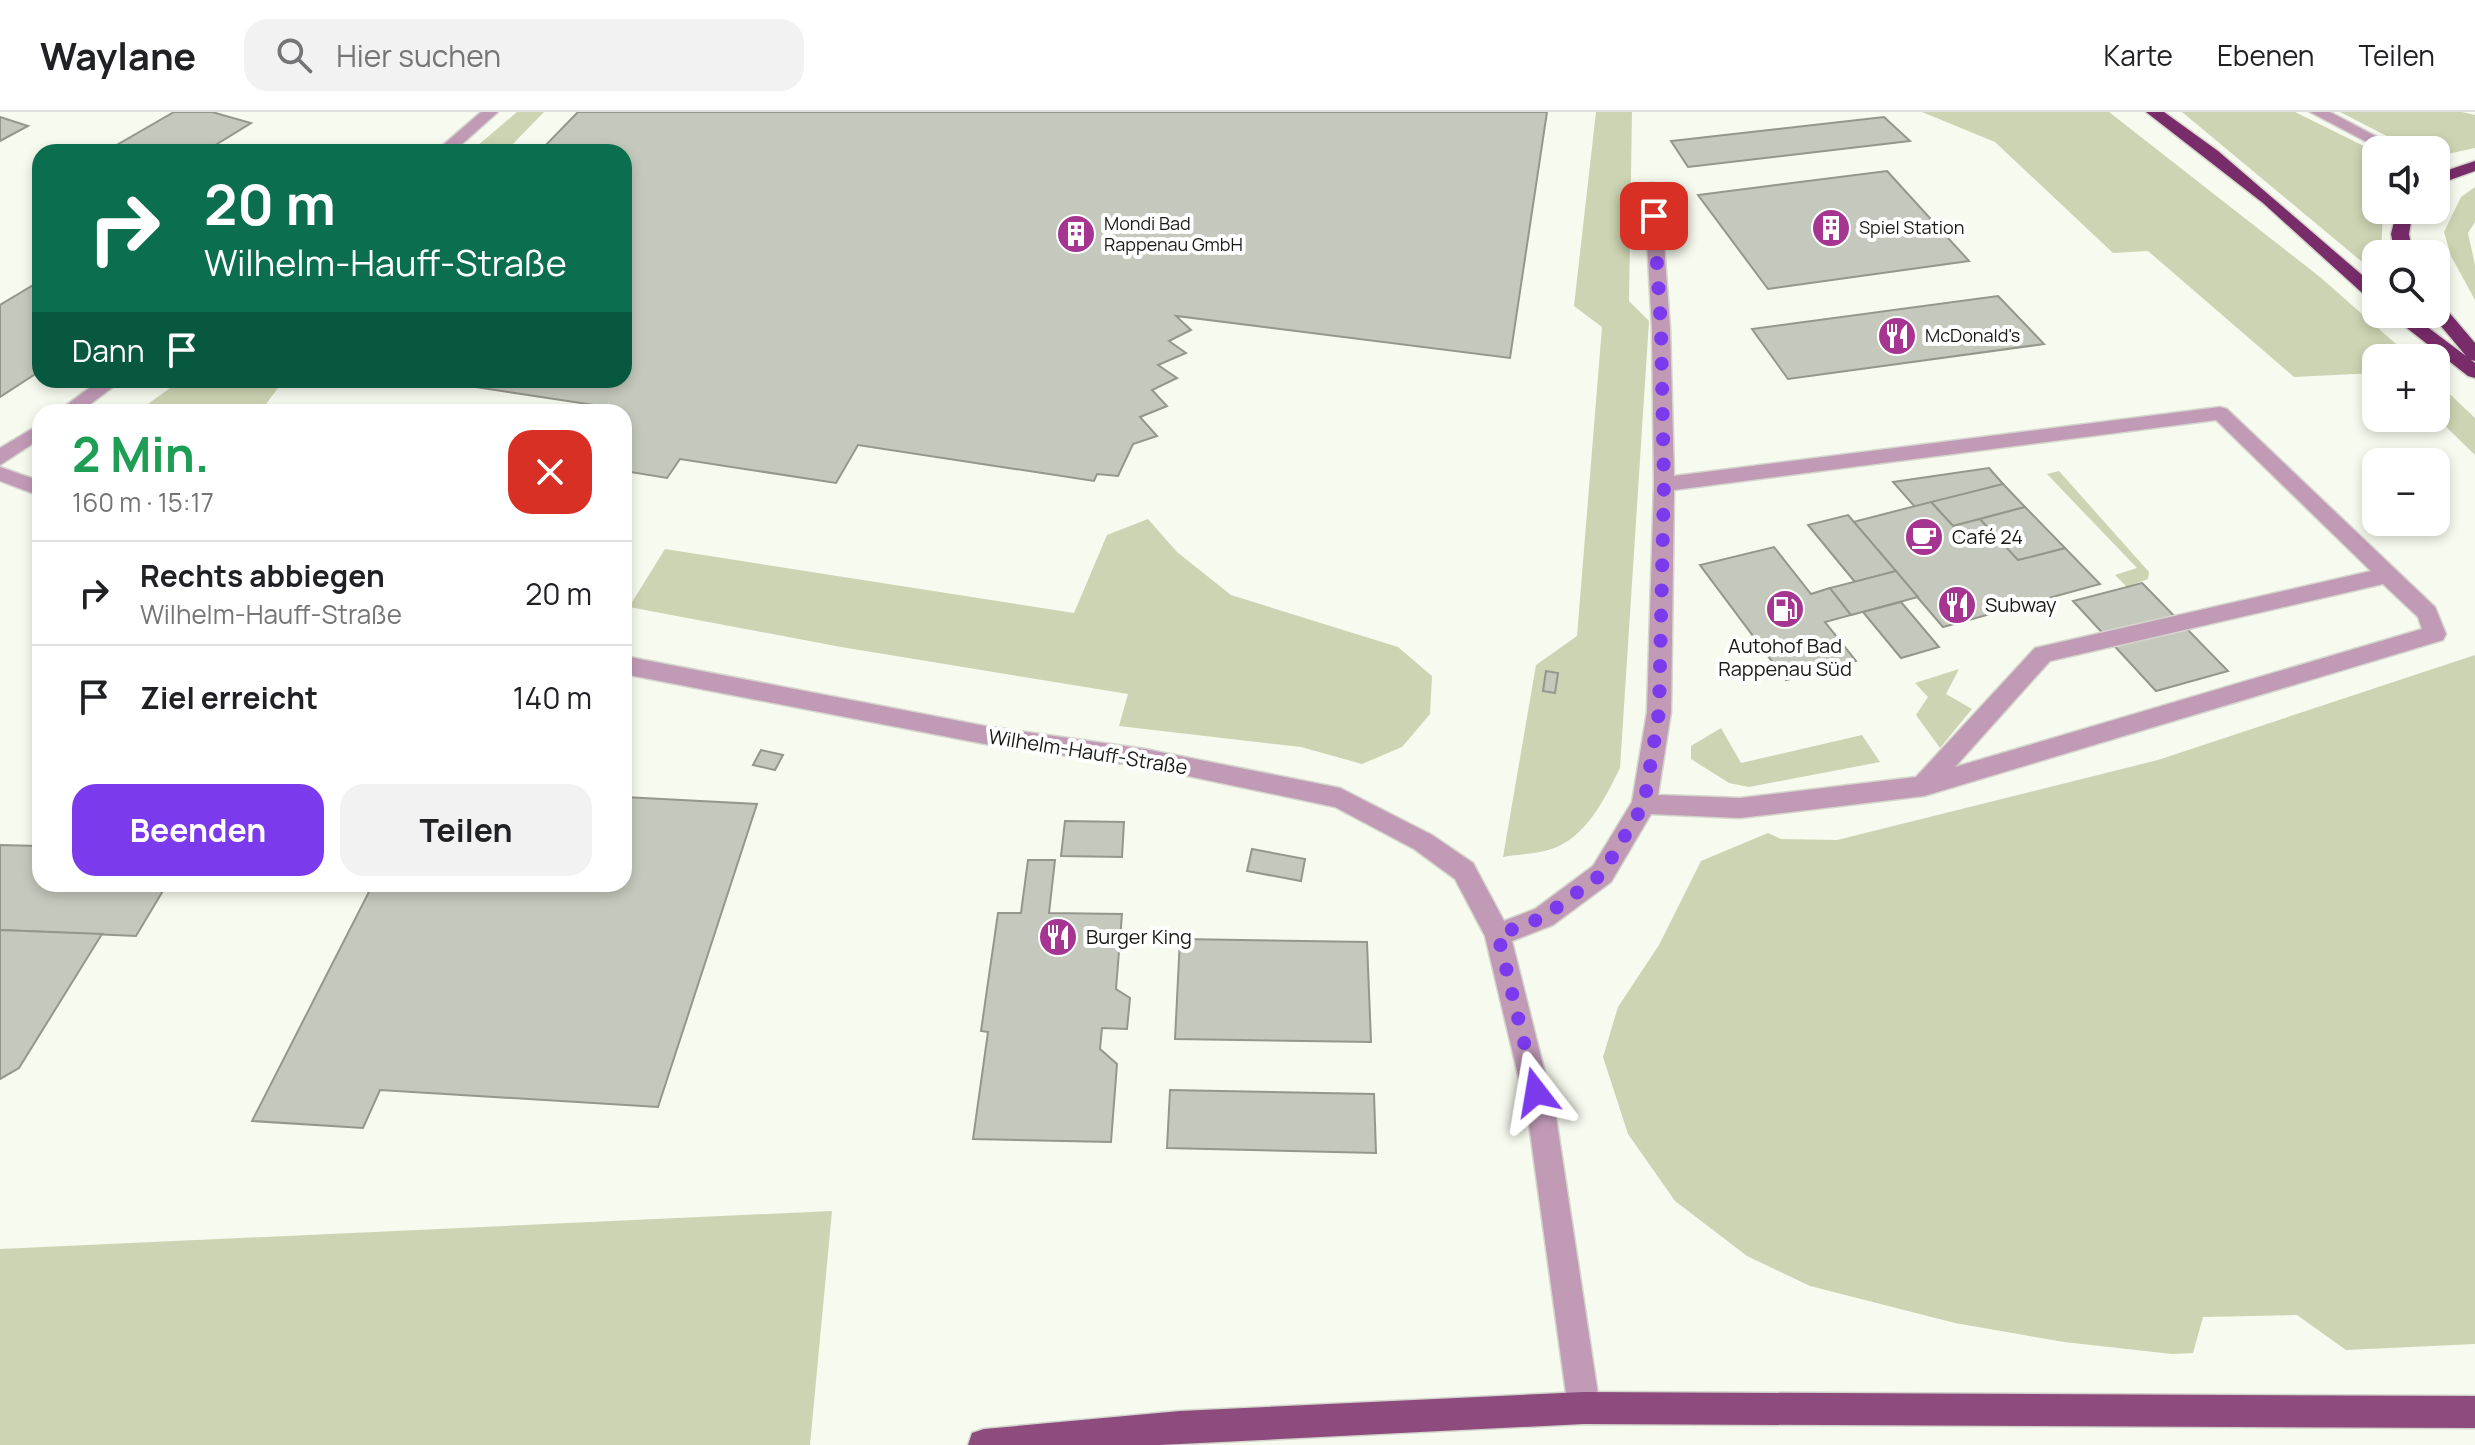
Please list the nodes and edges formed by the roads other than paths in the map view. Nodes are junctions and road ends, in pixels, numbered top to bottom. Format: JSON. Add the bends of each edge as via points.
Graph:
{"nodes":[{"id":1,"x":490,"y":112,"type":"edge"},
{"id":2,"x":2154,"y":112,"type":"edge"},
{"id":3,"x":2318,"y":112,"type":"edge"},
{"id":4,"x":2366,"y":136,"type":"edge"},
{"id":5,"x":452,"y":144,"type":"edge"},
{"id":6,"x":2475,"y":166,"type":"edge"},
{"id":7,"x":2450,"y":173,"type":"edge"},
{"id":8,"x":1652,"y":188,"type":"dead end"},
{"id":9,"x":2362,"y":283,"type":"edge"},
{"id":10,"x":2450,"y":325,"type":"edge"},
{"id":11,"x":2417,"y":328,"type":"edge"},
{"id":12,"x":2475,"y":355,"type":"edge"},
{"id":13,"x":2475,"y":372,"type":"edge"},
{"id":14,"x":102,"y":388,"type":"edge"},
{"id":15,"x":78,"y":404,"type":"edge"},
{"id":16,"x":32,"y":436,"type":"edge"},
{"id":17,"x":0,"y":458,"type":"edge"},
{"id":18,"x":0,"y":474,"type":"edge"},
{"id":19,"x":1664,"y":484,"type":"junction"},
{"id":20,"x":32,"y":486,"type":"edge"},
{"id":21,"x":2388,"y":575,"type":"junction"},
{"id":22,"x":632,"y":667,"type":"edge"},
{"id":23,"x":1924,"y":786,"type":"junction"},
{"id":24,"x":1644,"y":804,"type":"junction"},
{"id":25,"x":1498,"y":935,"type":"junction"},
{"id":26,"x":1584,"y":1408,"type":"junction"},
{"id":27,"x":2475,"y":1412,"type":"edge"},
{"id":28,"x":984,"y":1445,"type":"edge"}],
"edges":[{"from":1,"to":5,"type":"street"},
{"from":2,"to":9,"type":"highway","via":[[2194,138]]},
{"from":3,"to":4,"type":"street"},
{"from":6,"to":7,"type":"highway"},
{"from":8,"to":19,"type":"street"},
{"from":10,"to":12,"type":"highway"},
{"from":11,"to":13,"type":"highway"},
{"from":14,"to":15,"type":"street"},
{"from":16,"to":17,"type":"street"},
{"from":18,"to":20,"type":"street"},
{"from":19,"to":21,"type":"street","via":[[2220,413]]},
{"from":19,"to":24,"type":"street","via":[[1659,712]]},
{"from":21,"to":23,"type":"street","via":[[2043,654]]},
{"from":21,"to":23,"type":"street","via":[[2427,613],[2435,634]]},
{"from":22,"to":25,"type":"street","name":"Wilhelm-Hauff-Straße","via":[[1340,798],[1423,842],[1464,871]]},
{"from":23,"to":24,"type":"street","via":[[1740,808]]},
{"from":24,"to":25,"type":"street","via":[[1602,874],[1544,917]]},
{"from":25,"to":26,"type":"street","name":"Wilhelm-Hauff-Straße","via":[[1542,1117]]},
{"from":26,"to":27,"type":"main road"},
{"from":26,"to":28,"type":"main road","via":[[1180,1427]]}]}
